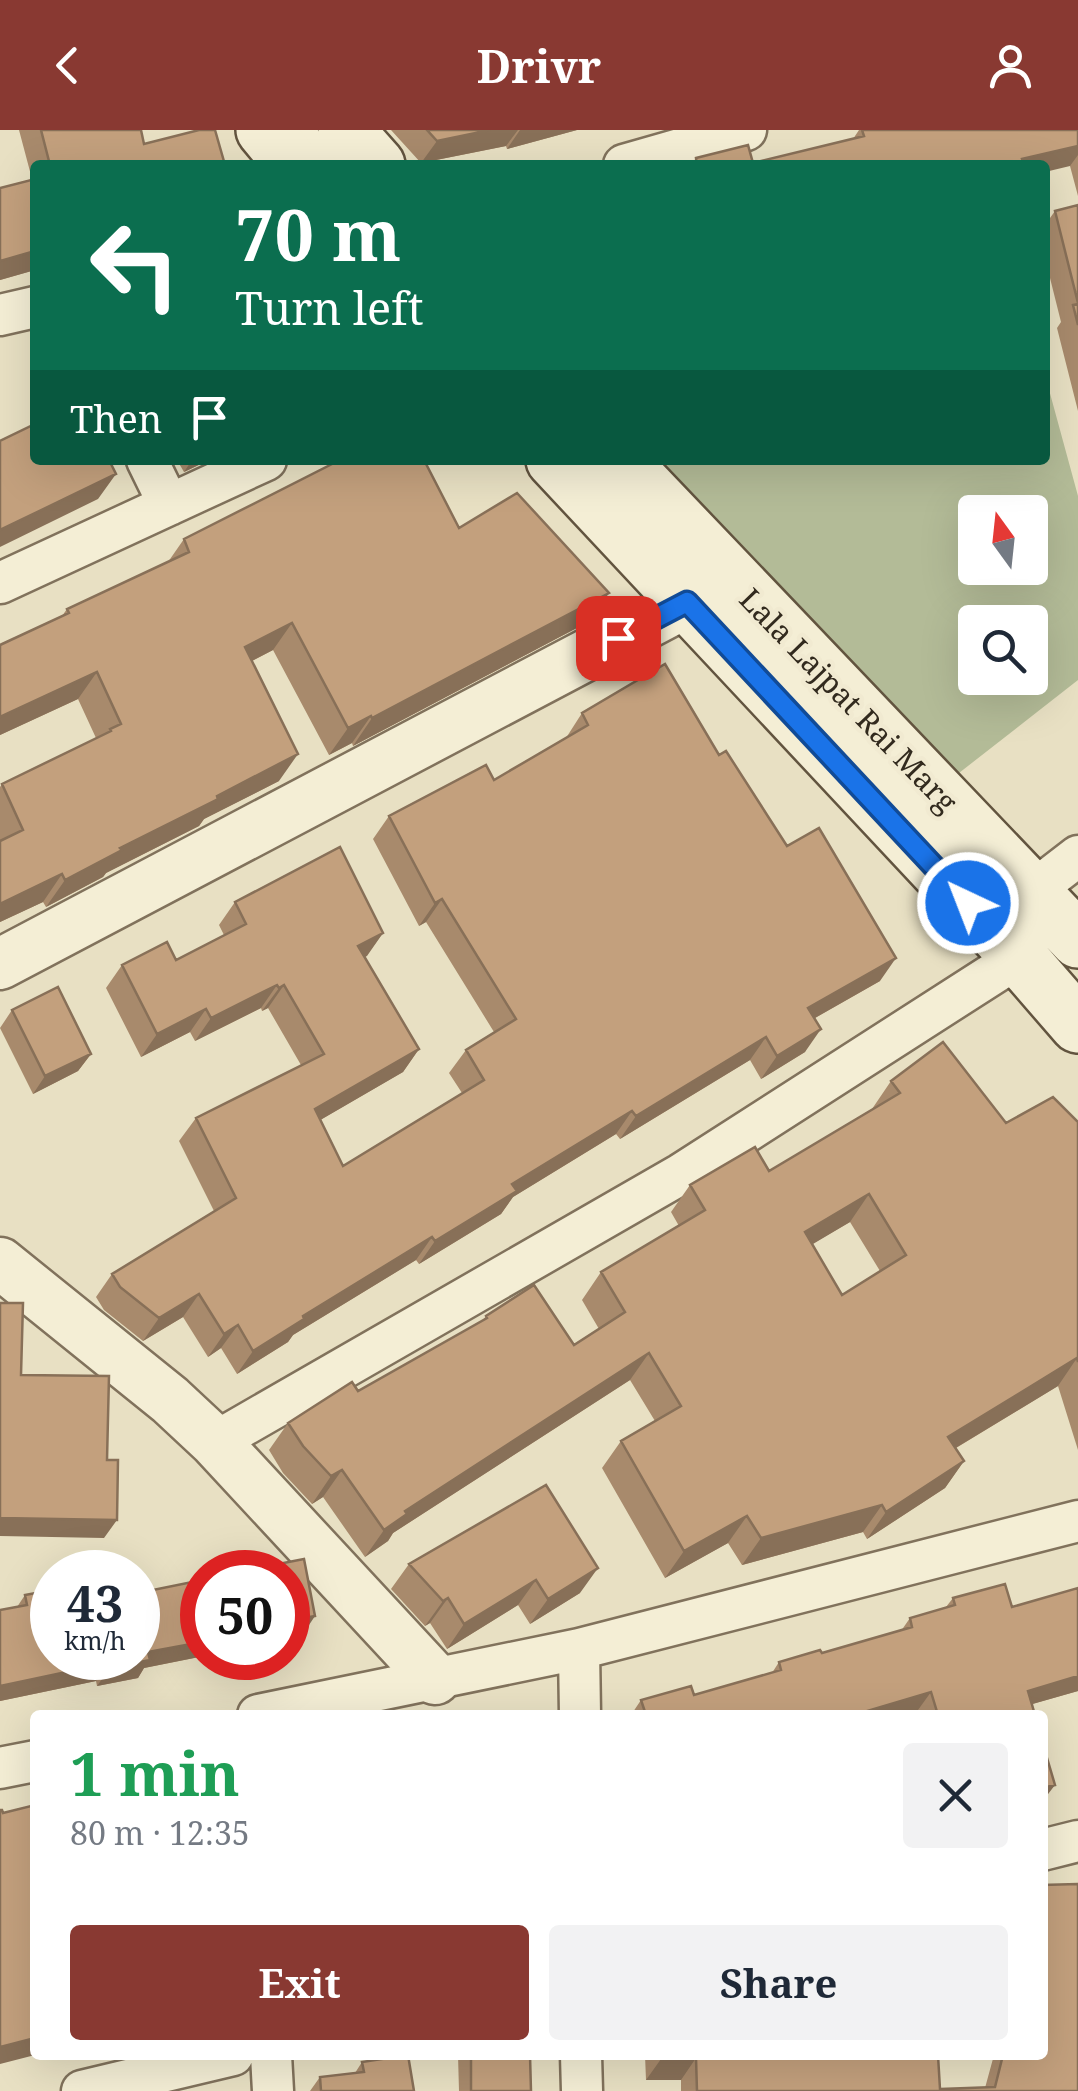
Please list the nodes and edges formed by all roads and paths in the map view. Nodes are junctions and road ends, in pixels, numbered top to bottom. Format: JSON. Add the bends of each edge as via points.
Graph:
{"nodes":[{"id":1,"x":264,"y":130,"type":"edge"},
{"id":2,"x":305,"y":130,"type":"edge"},
{"id":3,"x":346,"y":130,"type":"edge"},
{"id":4,"x":746,"y":130,"type":"edge"},
{"id":5,"x":289,"y":160,"type":"edge"},
{"id":6,"x":329,"y":160,"type":"edge"},
{"id":7,"x":373,"y":160,"type":"edge"},
{"id":8,"x":641,"y":160,"type":"edge"},
{"id":9,"x":30,"y":308,"type":"edge"},
{"id":10,"x":0,"y":315,"type":"edge"},
{"id":11,"x":149,"y":465,"type":"edge"},
{"id":12,"x":255,"y":465,"type":"edge"},
{"id":13,"x":559,"y":465,"type":"edge"},
{"id":14,"x":625,"y":465,"type":"edge"},
{"id":15,"x":168,"y":505,"type":"junction"},
{"id":16,"x":0,"y":583,"type":"edge"},
{"id":17,"x":687,"y":602,"type":"junction"},
{"id":18,"x":1078,"y":856,"type":"edge"},
{"id":19,"x":1022,"y":898,"type":"junction"},
{"id":20,"x":1054,"y":951,"type":"edge"},
{"id":21,"x":0,"y":964,"type":"edge"},
{"id":22,"x":1078,"y":1025,"type":"edge"},
{"id":23,"x":0,"y":1262,"type":"edge"},
{"id":24,"x":214,"y":1442,"type":"junction"},
{"id":25,"x":1078,"y":1520,"type":"edge"},
{"id":26,"x":579,"y":1649,"type":"junction"},
{"id":27,"x":435,"y":1679,"type":"junction"},
{"id":28,"x":283,"y":1710,"type":"edge"},
{"id":29,"x":580,"y":1710,"type":"edge"},
{"id":30,"x":30,"y":1762,"type":"edge"},
{"id":31,"x":0,"y":1768,"type":"edge"},
{"id":32,"x":1078,"y":1840,"type":"edge"},
{"id":33,"x":1048,"y":1848,"type":"edge"},
{"id":34,"x":211,"y":2060,"type":"edge"},
{"id":35,"x":270,"y":2060,"type":"edge"},
{"id":36,"x":582,"y":2060,"type":"edge"},
{"id":37,"x":82,"y":2091,"type":"edge"},
{"id":38,"x":273,"y":2091,"type":"edge"},
{"id":39,"x":582,"y":2091,"type":"edge"}],
"edges":[{"from":1,"to":5,"type":"main road"},
{"from":2,"to":6,"type":"lane"},
{"from":3,"to":7,"type":"main road"},
{"from":4,"to":8,"type":"street"},
{"from":9,"to":10,"type":"street"},
{"from":11,"to":15,"type":"street"},
{"from":12,"to":15,"type":"street"},
{"from":13,"to":17,"type":"main road","name":"Lala Lajpat Rai Marg"},
{"from":14,"to":19,"type":"main road","name":"Lala Lajpat Rai Marg"},
{"from":15,"to":16,"type":"street"},
{"from":17,"to":20,"type":"main road","name":"Lala Lajpat Rai Marg"},
{"from":17,"to":21,"type":"street"},
{"from":18,"to":19,"type":"street"},
{"from":19,"to":20,"type":"main road","name":"Lala Lajpat Rai Marg"},
{"from":20,"to":22,"type":"main road","name":"Lala Lajpat Rai Marg"},
{"from":20,"to":24,"type":"street"},
{"from":23,"to":24,"type":"street"},
{"from":24,"to":27,"type":"street"},
{"from":25,"to":26,"type":"street"},
{"from":26,"to":27,"type":"street"},
{"from":26,"to":29,"type":"street"},
{"from":27,"to":28,"type":"street"},
{"from":30,"to":31,"type":"street"},
{"from":32,"to":33,"type":"street"},
{"from":34,"to":37,"type":"street"},
{"from":35,"to":38,"type":"street"},
{"from":36,"to":39,"type":"street"}]}
